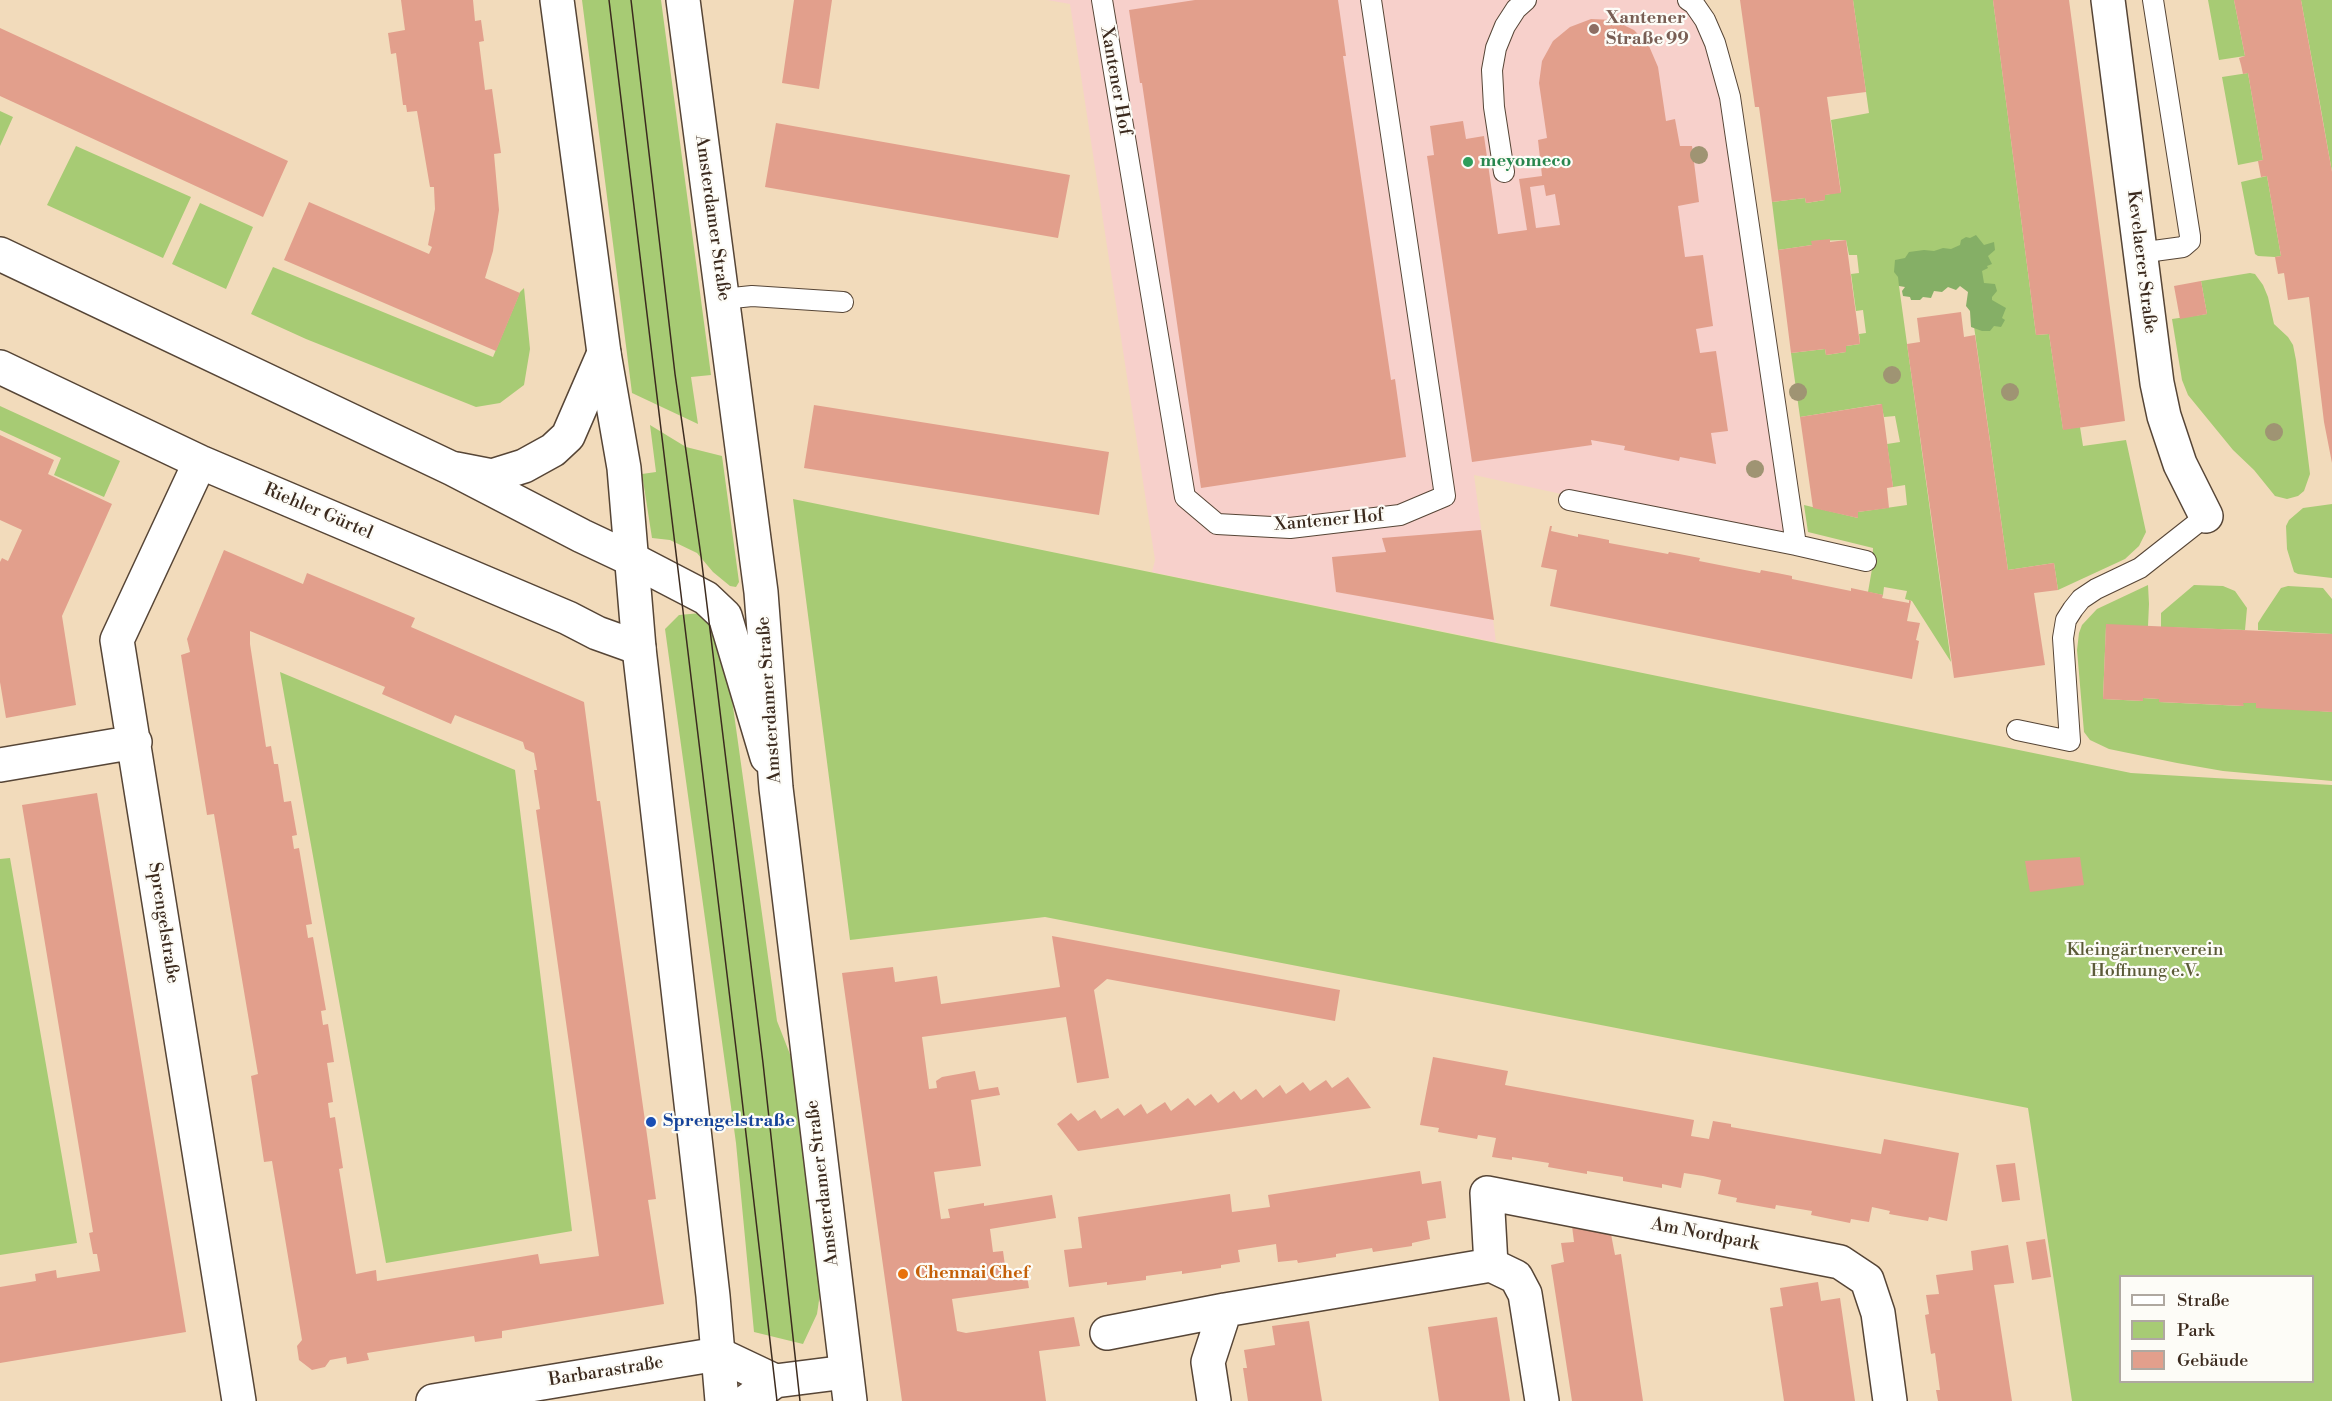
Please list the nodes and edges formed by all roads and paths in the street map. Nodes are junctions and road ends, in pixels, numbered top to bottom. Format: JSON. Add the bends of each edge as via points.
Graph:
{"nodes":[{"id":1,"x":557,"y":0,"type":"edge"},
{"id":2,"x":682,"y":0,"type":"edge"},
{"id":3,"x":1101,"y":0,"type":"edge"},
{"id":4,"x":1371,"y":0,"type":"edge"},
{"id":5,"x":1526,"y":0,"type":"edge"},
{"id":6,"x":2108,"y":0,"type":"edge"},
{"id":7,"x":2153,"y":0,"type":"edge"},
{"id":8,"x":1693,"y":1,"type":"edge"},
{"id":9,"x":1504,"y":172,"type":"dead end"},
{"id":10,"x":2139,"y":253,"type":"junction"},
{"id":11,"x":0,"y":254,"type":"edge"},
{"id":12,"x":723,"y":299,"type":"junction"},
{"id":13,"x":843,"y":302,"type":"dead end"},
{"id":14,"x":604,"y":352,"type":"junction"},
{"id":15,"x":0,"y":367,"type":"edge"},
{"id":16,"x":200,"y":462,"type":"junction"},
{"id":17,"x":453,"y":469,"type":"junction"},
{"id":18,"x":1569,"y":500,"type":"dead end"},
{"id":19,"x":2206,"y":516,"type":"joint"},
{"id":20,"x":1796,"y":545,"type":"junction"},
{"id":21,"x":633,"y":560,"type":"junction"},
{"id":22,"x":1866,"y":561,"type":"dead end"},
{"id":23,"x":639,"y":648,"type":"junction"},
{"id":24,"x":2017,"y":730,"type":"dead end"},
{"id":25,"x":135,"y":742,"type":"junction"},
{"id":26,"x":0,"y":765,"type":"edge"},
{"id":27,"x":776,"y":788,"type":"junction"},
{"id":28,"x":1491,"y":1265,"type":"junction"},
{"id":29,"x":1225,"y":1310,"type":"junction"},
{"id":30,"x":1107,"y":1333,"type":"dead end"},
{"id":31,"x":718,"y":1354,"type":"junction"},
{"id":32,"x":775,"y":1381,"type":"junction"},
{"id":33,"x":848,"y":1386,"type":"edge"},
{"id":34,"x":239,"y":1401,"type":"edge"},
{"id":35,"x":433,"y":1401,"type":"edge"},
{"id":36,"x":722,"y":1401,"type":"edge"},
{"id":37,"x":747,"y":1401,"type":"edge"},
{"id":38,"x":1214,"y":1401,"type":"edge"},
{"id":39,"x":1542,"y":1401,"type":"edge"},
{"id":40,"x":1890,"y":1401,"type":"edge"}],
"edges":[{"from":1,"to":14,"type":"street"},
{"from":2,"to":12,"type":"street","name":"Amsterdamer Straße"},
{"from":3,"to":4,"type":"lane","name":"Xantener Hof","via":[[1185,497],[1217,524],[1290,528],[1400,515],[1445,496]]},
{"from":5,"to":9,"type":"lane","via":[[1505,26],[1492,70]]},
{"from":6,"to":10,"type":"street","name":"Kevelaerer Straße"},
{"from":7,"to":10,"type":"lane","via":[[2190,241],[2183,247]]},
{"from":8,"to":20,"type":"lane","via":[[1715,42],[1730,97]]},
{"from":10,"to":19,"type":"street","name":"Kevelaerer Straße","via":[[2164,416],[2180,464]]},
{"from":11,"to":17,"type":"street"},
{"from":12,"to":13,"type":"lane","via":[[752,296]]},
{"from":12,"to":27,"type":"street","name":"Amsterdamer Straße","via":[[761,592]]},
{"from":14,"to":17,"type":"street","via":[[568,436],[553,450],[524,466],[492,476]]},
{"from":14,"to":21,"type":"street","via":[[624,468]]},
{"from":15,"to":16,"type":"street","name":"Riehler Gürtel"},
{"from":16,"to":23,"type":"street","name":"Riehler Gürtel"},
{"from":16,"to":25,"type":"street","name":"Sprengelstraße","via":[[117,640]]},
{"from":17,"to":21,"type":"street"},
{"from":18,"to":20,"type":"lane"},
{"from":19,"to":24,"type":"lane","via":[[2140,568],[2081,599],[2069,614],[2062,654],[2070,741]]},
{"from":20,"to":22,"type":"lane"},
{"from":21,"to":23,"type":"street"},
{"from":21,"to":27,"type":"street","via":[[706,598],[725,616]]},
{"from":23,"to":31,"type":"street"},
{"from":25,"to":26,"type":"street"},
{"from":25,"to":34,"type":"street","name":"Sprengelstraße"},
{"from":27,"to":33,"type":"street","name":"Amsterdamer Straße"},
{"from":28,"to":29,"type":"street"},
{"from":28,"to":39,"type":"street","via":[[1516,1277],[1525,1294]]},
{"from":28,"to":40,"type":"street","name":"Am Nordpark","via":[[1487,1193],[1840,1262],[1867,1280],[1878,1313]]},
{"from":29,"to":30,"type":"street"},
{"from":29,"to":38,"type":"street","via":[[1208,1362]]},
{"from":31,"to":32,"type":"street"},
{"from":31,"to":35,"type":"street","name":"Barbarastraße"},
{"from":31,"to":36,"type":"street"},
{"from":32,"to":33,"type":"street"},
{"from":32,"to":37,"type":"street"}]}
